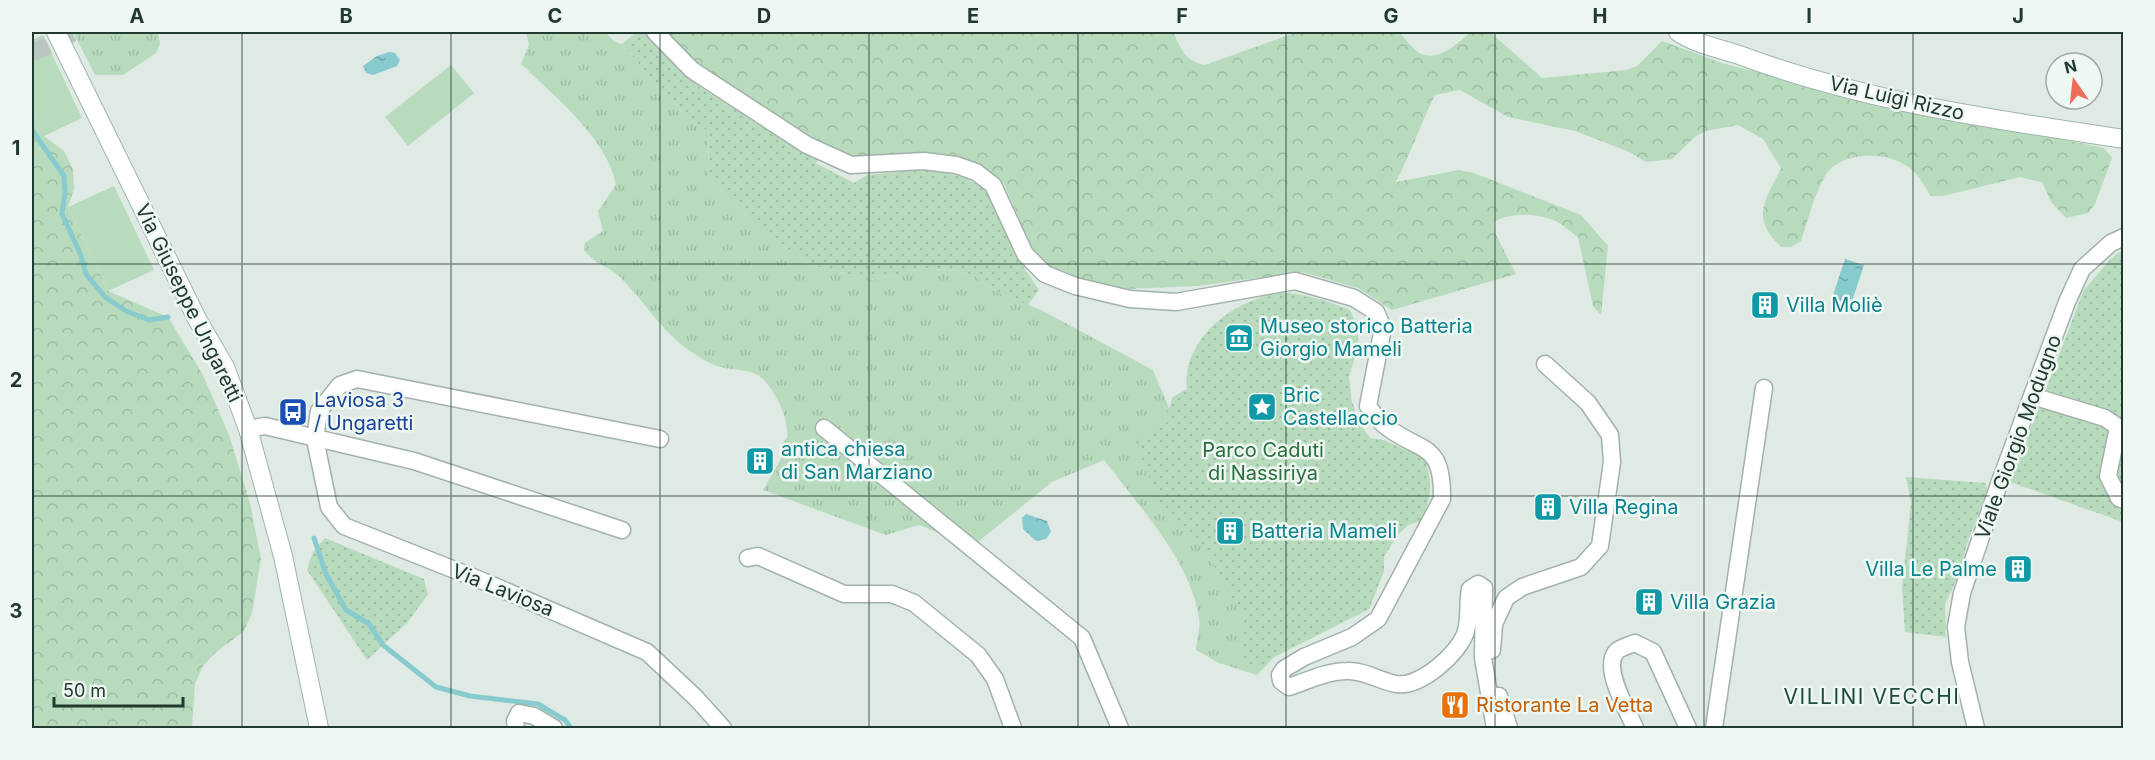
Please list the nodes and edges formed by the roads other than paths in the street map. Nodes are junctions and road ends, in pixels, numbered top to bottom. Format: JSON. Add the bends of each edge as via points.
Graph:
{"nodes":[{"id":1,"x":56,"y":32,"type":"edge"},
{"id":2,"x":655,"y":32,"type":"edge"},
{"id":3,"x":1678,"y":32,"type":"edge"},
{"id":4,"x":2124,"y":139,"type":"edge"},
{"id":5,"x":2124,"y":237,"type":"edge"},
{"id":6,"x":1545,"y":364,"type":"dead end"},
{"id":7,"x":1764,"y":388,"type":"dead end"},
{"id":8,"x":2032,"y":396,"type":"junction"},
{"id":9,"x":2121,"y":425,"type":"edge"},
{"id":10,"x":824,"y":428,"type":"dead end"},
{"id":11,"x":248,"y":429,"type":"junction"},
{"id":12,"x":315,"y":439,"type":"junction"},
{"id":13,"x":660,"y":439,"type":"dead end"},
{"id":14,"x":2124,"y":500,"type":"edge"},
{"id":15,"x":622,"y":530,"type":"dead end"},
{"id":16,"x":748,"y":558,"type":"dead end"},
{"id":17,"x":319,"y":729,"type":"edge"},
{"id":18,"x":516,"y":729,"type":"edge"},
{"id":19,"x":554,"y":729,"type":"edge"},
{"id":20,"x":723,"y":729,"type":"edge"},
{"id":21,"x":1013,"y":729,"type":"edge"},
{"id":22,"x":1120,"y":729,"type":"edge"},
{"id":23,"x":1496,"y":729,"type":"edge"},
{"id":24,"x":1509,"y":729,"type":"edge"},
{"id":25,"x":1635,"y":729,"type":"edge"},
{"id":26,"x":1688,"y":729,"type":"edge"},
{"id":27,"x":1714,"y":729,"type":"edge"},
{"id":28,"x":1976,"y":729,"type":"edge"}],
"edges":[{"from":1,"to":11,"type":"street","name":"Via Giuseppe Ungaretti","via":[[197,319],[225,367]]},
{"from":2,"to":23,"type":"street","via":[[692,70],[807,145],[851,165],[924,161],[976,172],[993,185],[1025,254],[1045,274],[1075,286],[1130,299],[1176,302],[1295,281],[1354,298],[1376,312],[1383,328],[1368,406],[1383,424],[1437,459],[1442,499],[1378,619],[1352,637],[1284,669],[1281,681],[1288,687],[1348,670],[1409,684],[1434,670],[1455,650],[1466,633],[1470,589],[1478,584],[1484,588],[1483,658]]},
{"from":3,"to":4,"type":"street","name":"Via Luigi Rizzo","via":[[1761,63],[1880,96],[1977,117]]},
{"from":5,"to":8,"type":"street","name":"Viale Giorgio Modugno","via":[[2111,243],[2082,269]]},
{"from":6,"to":24,"type":"street","via":[[1588,403],[1610,435],[1612,462],[1600,546],[1581,567],[1521,587],[1506,598],[1494,624],[1494,673]]},
{"from":7,"to":27,"type":"street"},
{"from":8,"to":9,"type":"street"},
{"from":8,"to":28,"type":"street","name":"Viale Giorgio Modugno","via":[[1962,593],[1956,627]]},
{"from":9,"to":14,"type":"street","via":[[2108,476],[2119,498]]},
{"from":10,"to":22,"type":"street","via":[[1082,638]]},
{"from":11,"to":12,"type":"street","via":[[265,426]]},
{"from":11,"to":17,"type":"street","name":"Via Giuseppe Ungaretti","via":[[283,556]]},
{"from":12,"to":13,"type":"street","name":"Via Laviosa","via":[[319,411],[340,385],[357,379]]},
{"from":12,"to":15,"type":"street","via":[[414,461]]},
{"from":12,"to":20,"type":"street","name":"Via Laviosa","via":[[329,507],[344,526],[647,652]]},
{"from":16,"to":21,"type":"street","via":[[758,556],[844,594],[892,594],[914,603],[978,655],[995,679]]},
{"from":18,"to":19,"type":"street","via":[[519,713],[534,716]]},
{"from":25,"to":26,"type":"street","via":[[1612,674],[1612,659],[1618,650],[1635,643],[1653,652]]}]}
